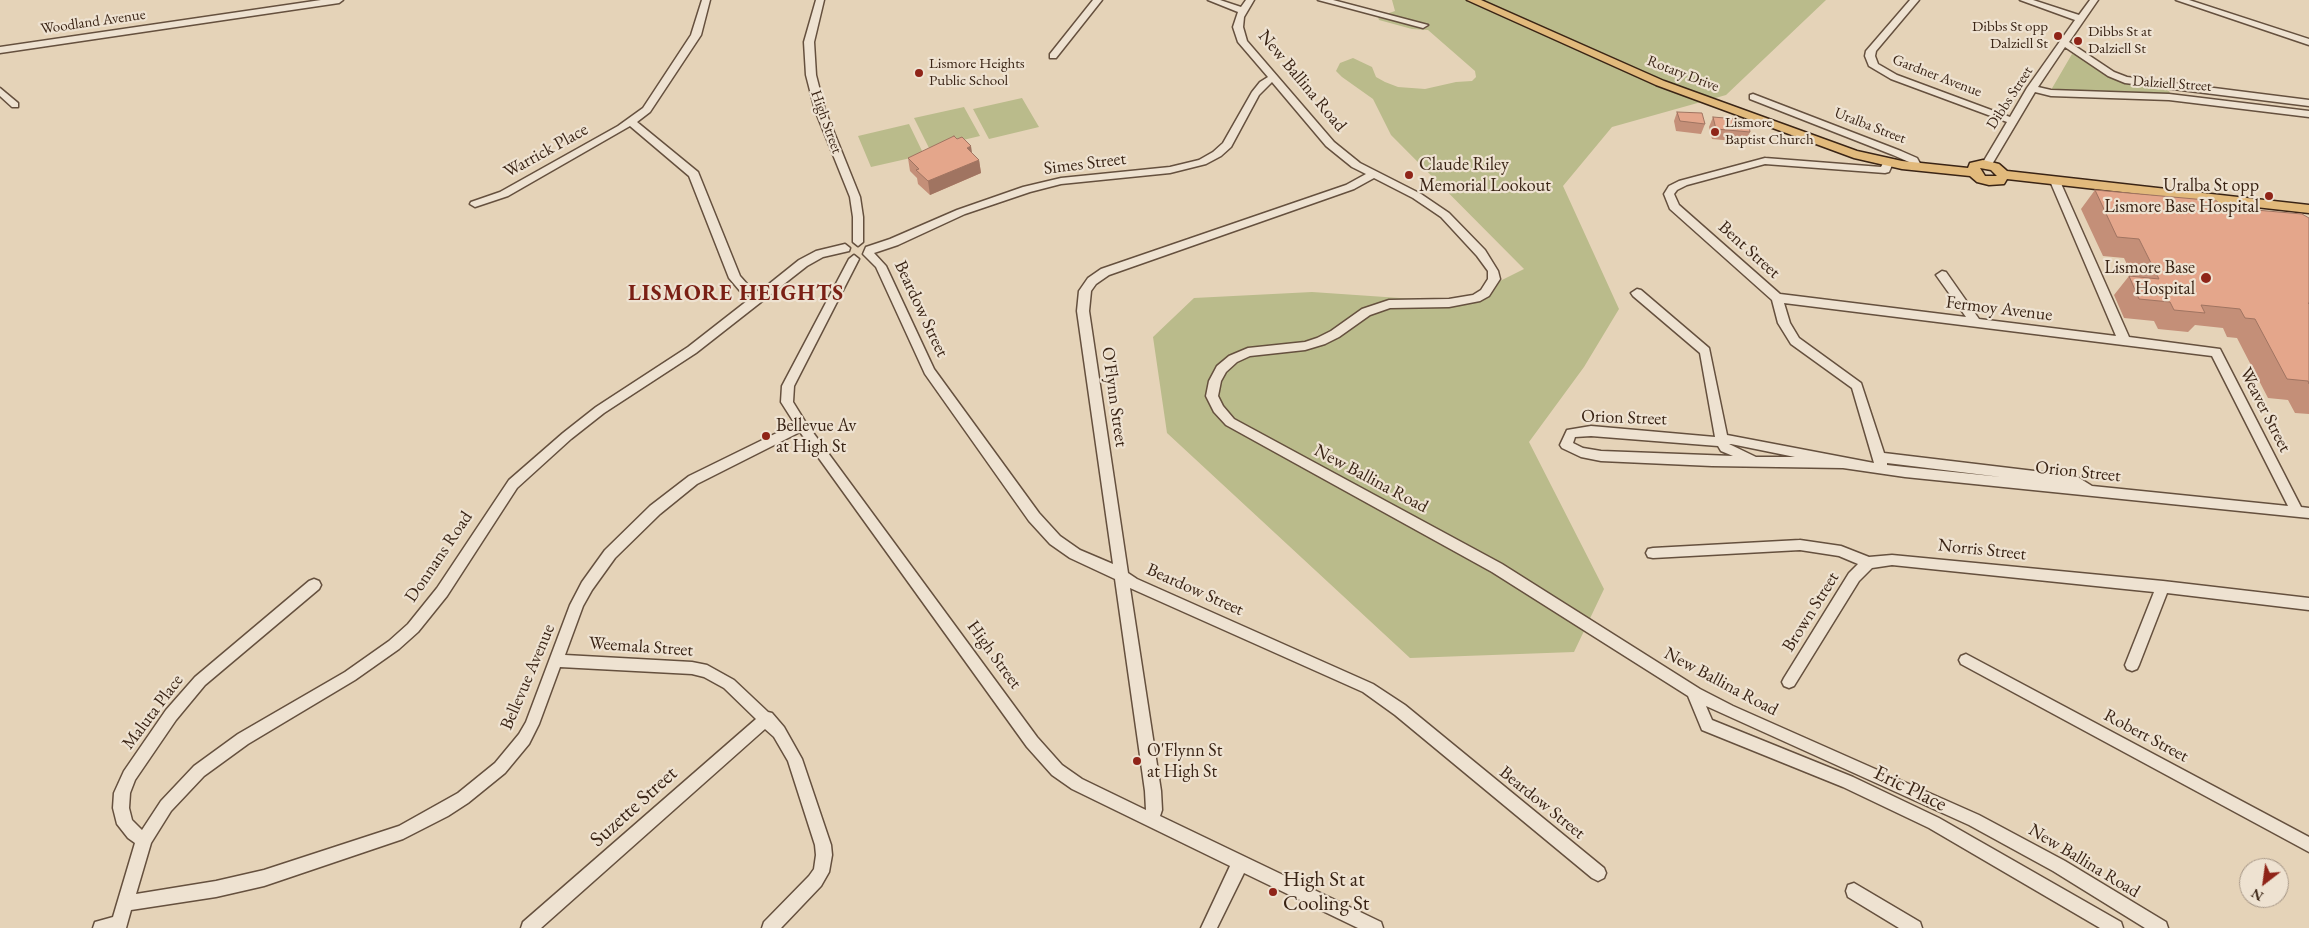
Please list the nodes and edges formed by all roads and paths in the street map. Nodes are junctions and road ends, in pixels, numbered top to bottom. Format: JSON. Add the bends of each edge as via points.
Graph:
{"nodes":[{"id":1,"x":339,"y":0,"type":"edge"},
{"id":2,"x":706,"y":0,"type":"edge"},
{"id":3,"x":820,"y":0,"type":"edge"},
{"id":4,"x":1098,"y":0,"type":"edge"},
{"id":5,"x":1212,"y":0,"type":"edge"},
{"id":6,"x":1250,"y":0,"type":"edge"},
{"id":7,"x":1322,"y":0,"type":"edge"},
{"id":8,"x":1472,"y":0,"type":"edge"},
{"id":9,"x":1915,"y":0,"type":"edge"},
{"id":10,"x":2024,"y":0,"type":"edge"},
{"id":11,"x":2094,"y":0,"type":"edge"},
{"id":12,"x":2180,"y":0,"type":"edge"},
{"id":13,"x":1243,"y":11,"type":"junction"},
{"id":14,"x":2080,"y":19,"type":"junction"},
{"id":15,"x":1423,"y":25,"type":"dead end"},
{"id":16,"x":2309,"y":42,"type":"edge"},
{"id":17,"x":2065,"y":43,"type":"junction"},
{"id":18,"x":0,"y":50,"type":"edge"},
{"id":19,"x":1053,"y":56,"type":"dead end"},
{"id":20,"x":1273,"y":78,"type":"junction"},
{"id":21,"x":2032,"y":88,"type":"junction"},
{"id":22,"x":0,"y":91,"type":"edge"},
{"id":23,"x":1753,"y":97,"type":"dead end"},
{"id":24,"x":2309,"y":103,"type":"edge"},
{"id":25,"x":15,"y":105,"type":"dead end"},
{"id":26,"x":2309,"y":114,"type":"edge"},
{"id":27,"x":2012,"y":121,"type":"junction"},
{"id":28,"x":631,"y":122,"type":"junction"},
{"id":29,"x":1765,"y":161,"type":"joint"},
{"id":30,"x":1888,"y":163,"type":"junction"},
{"id":31,"x":1987,"y":164,"type":"junction"},
{"id":32,"x":1917,"y":167,"type":"junction"},
{"id":33,"x":1974,"y":172,"type":"junction"},
{"id":34,"x":1374,"y":174,"type":"junction"},
{"id":35,"x":2003,"y":175,"type":"junction"},
{"id":36,"x":2056,"y":181,"type":"junction"},
{"id":37,"x":476,"y":204,"type":"dead end"},
{"id":38,"x":2309,"y":209,"type":"edge"},
{"id":39,"x":858,"y":242,"type":"junction"},
{"id":40,"x":845,"y":248,"type":"junction"},
{"id":41,"x":869,"y":252,"type":"junction"},
{"id":42,"x":854,"y":260,"type":"junction"},
{"id":43,"x":1942,"y":275,"type":"dead end"},
{"id":44,"x":1636,"y":293,"type":"dead end"},
{"id":45,"x":760,"y":297,"type":"junction"},
{"id":46,"x":1777,"y":298,"type":"junction"},
{"id":47,"x":1977,"y":324,"type":"junction"},
{"id":48,"x":2125,"y":342,"type":"junction"},
{"id":49,"x":2216,"y":352,"type":"joint"},
{"id":50,"x":802,"y":426,"type":"junction"},
{"id":51,"x":1722,"y":441,"type":"junction"},
{"id":52,"x":1762,"y":461,"type":"junction"},
{"id":53,"x":1881,"y":462,"type":"junction"},
{"id":54,"x":1843,"y":463,"type":"junction"},
{"id":55,"x":2303,"y":512,"type":"edge"},
{"id":56,"x":1653,"y":553,"type":"dead end"},
{"id":57,"x":1868,"y":564,"type":"junction"},
{"id":58,"x":1121,"y":576,"type":"junction"},
{"id":59,"x":314,"y":585,"type":"dead end"},
{"id":60,"x":2163,"y":587,"type":"junction"},
{"id":61,"x":2309,"y":604,"type":"edge"},
{"id":62,"x":556,"y":660,"type":"junction"},
{"id":63,"x":1966,"y":660,"type":"dead end"},
{"id":64,"x":2132,"y":666,"type":"dead end"},
{"id":65,"x":1789,"y":682,"type":"dead end"},
{"id":66,"x":1693,"y":692,"type":"junction"},
{"id":67,"x":767,"y":718,"type":"junction"},
{"id":68,"x":1150,"y":820,"type":"junction"},
{"id":69,"x":144,"y":840,"type":"junction"},
{"id":70,"x":2309,"y":845,"type":"edge"},
{"id":71,"x":1240,"y":863,"type":"junction"},
{"id":72,"x":1598,"y":873,"type":"dead end"},
{"id":73,"x":1854,"y":891,"type":"dead end"},
{"id":74,"x":127,"y":903,"type":"junction"},
{"id":75,"x":119,"y":926,"type":"edge"},
{"id":76,"x":101,"y":928,"type":"edge"},
{"id":77,"x":530,"y":928,"type":"edge"},
{"id":78,"x":770,"y":928,"type":"edge"},
{"id":79,"x":1210,"y":928,"type":"edge"},
{"id":80,"x":1375,"y":928,"type":"edge"},
{"id":81,"x":1914,"y":928,"type":"edge"},
{"id":82,"x":2115,"y":928,"type":"edge"},
{"id":83,"x":2160,"y":928,"type":"edge"}],
"edges":[{"from":1,"to":18,"type":"street","name":"Woodland Avenue"},
{"from":2,"to":28,"type":"street","name":"Warrick Place","via":[[690,46],[653,103]]},
{"from":3,"to":39,"type":"street","name":"High Street","via":[[809,42],[811,75],[820,110],[855,197]]},
{"from":4,"to":19,"type":"street"},
{"from":5,"to":13,"type":"street"},
{"from":6,"to":13,"type":"street","name":"New Ballina Road"},
{"from":7,"to":15,"type":"street"},
{"from":8,"to":30,"type":"main road","name":"Rotary Drive","via":[[1667,86],[1854,154]]},
{"from":9,"to":27,"type":"street","name":"Gardner Avenue","via":[[1871,51],[1874,66],[1894,77]]},
{"from":10,"to":14,"type":"street"},
{"from":11,"to":14,"type":"street","name":"Dibbs Street"},
{"from":12,"to":16,"type":"street"},
{"from":13,"to":20,"type":"street","name":"New Ballina Road","via":[[1238,27],[1240,36]]},
{"from":14,"to":17,"type":"street","name":"Dibbs Street"},
{"from":17,"to":21,"type":"street","name":"Dibbs Street"},
{"from":17,"to":24,"type":"street","name":"Dalziell Street","via":[[2125,80]]},
{"from":20,"to":34,"type":"street","name":"New Ballina Road","via":[[1339,153]]},
{"from":20,"to":41,"type":"street","name":"Simes Street","via":[[1255,94],[1227,145],[1202,162],[1183,168],[1033,187],[960,212]]},
{"from":21,"to":26,"type":"street","name":"Dalziell Street","via":[[2052,93],[2170,97]]},
{"from":21,"to":27,"type":"street","name":"Dibbs Street"},
{"from":22,"to":25,"type":"street"},
{"from":23,"to":32,"type":"street","name":"Uralba Street","via":[[1897,153],[1913,160]]},
{"from":27,"to":31,"type":"street","name":"Dibbs Street"},
{"from":28,"to":37,"type":"street","name":"Warrick Place","via":[[504,194]]},
{"from":28,"to":45,"type":"street","via":[[694,174],[735,278],[744,288]]},
{"from":29,"to":30,"type":"street","name":"Uralba Street","via":[[1885,170]]},
{"from":29,"to":46,"type":"street","name":"Bent Street","via":[[1683,183],[1672,188],[1669,199],[1674,207]]},
{"from":30,"to":32,"type":"main road","name":"Uralba Street"},
{"from":31,"to":33,"type":"main road","via":[[1974,166]]},
{"from":31,"to":35,"type":"main road","name":"Uralba Street"},
{"from":32,"to":33,"type":"main road","name":"Uralba Street"},
{"from":33,"to":35,"type":"main road","name":"Uralba Street","via":[[1981,179],[1993,182]]},
{"from":34,"to":58,"type":"street","name":"O'Flynn Street","via":[[1350,187],[1104,272],[1088,286],[1084,311]]},
{"from":34,"to":66,"type":"street","name":"New Ballina Road","via":[[1424,200],[1455,224],[1493,271],[1491,287],[1466,301],[1389,304],[1366,312],[1321,341],[1305,346],[1248,352],[1221,368],[1212,396],[1218,409],[1247,433],[1497,568]]},
{"from":35,"to":36,"type":"main road","name":"Uralba Street"},
{"from":36,"to":38,"type":"main road","name":"Uralba Street"},
{"from":36,"to":48,"type":"street"},
{"from":39,"to":40,"type":"street"},
{"from":39,"to":41,"type":"street","via":[[867,244]]},
{"from":40,"to":42,"type":"street","via":[[845,256]]},
{"from":40,"to":45,"type":"street","name":"Donnans Road","via":[[812,258]]},
{"from":41,"to":42,"type":"street"},
{"from":41,"to":58,"type":"street","name":"Beardow Street","via":[[881,266],[929,372],[1045,530],[1075,554]]},
{"from":42,"to":50,"type":"street","name":"High Street","via":[[786,394],[791,410]]},
{"from":43,"to":47,"type":"street"},
{"from":44,"to":51,"type":"street","via":[[1705,351]]},
{"from":45,"to":69,"type":"street","name":"Donnans Road","via":[[692,350],[595,414],[535,462],[505,494],[442,592],[413,628],[371,662],[267,723],[199,771],[166,806]]},
{"from":46,"to":47,"type":"street","name":"Fermoy Avenue"},
{"from":46,"to":53,"type":"street","name":"Bent Street","via":[[1784,323],[1795,340],[1857,386]]},
{"from":47,"to":48,"type":"street","name":"Fermoy Avenue"},
{"from":48,"to":49,"type":"street","name":"Fermoy Avenue"},
{"from":49,"to":55,"type":"street","name":"Weaver Street"},
{"from":50,"to":62,"type":"street","name":"Bellevue Avenue","via":[[693,480],[634,530],[586,586]]},
{"from":50,"to":68,"type":"street","name":"High Street","via":[[1045,759],[1066,778]]},
{"from":51,"to":52,"type":"street","via":[[1725,448],[1735,453]]},
{"from":51,"to":52,"type":"street","name":"Orion Street","via":[[1591,431],[1571,433],[1566,444],[1581,452],[1600,456]]},
{"from":51,"to":54,"type":"street","name":"Orion Street","via":[[1731,440]]},
{"from":52,"to":54,"type":"street","name":"Orion Street"},
{"from":53,"to":54,"type":"street","name":"Orion Street"},
{"from":53,"to":55,"type":"street","name":"Orion Street","via":[[2090,491]]},
{"from":56,"to":57,"type":"street","via":[[1800,545],[1841,551]]},
{"from":57,"to":60,"type":"street","name":"Norris Street","via":[[1892,560]]},
{"from":57,"to":65,"type":"street","name":"Brown Street","via":[[1854,577]]},
{"from":58,"to":68,"type":"street","name":"O'Flynn Street","via":[[1153,790],[1154,810]]},
{"from":58,"to":72,"type":"street","name":"Beardow Street","via":[[1368,688],[1400,710]]},
{"from":59,"to":69,"type":"street","name":"Maluta Place","via":[[194,687],[129,776],[122,793],[124,824]]},
{"from":60,"to":61,"type":"street","name":"Norris Street"},
{"from":60,"to":64,"type":"street"},
{"from":62,"to":67,"type":"street","name":"Weemala Street","via":[[707,671],[729,684]]},
{"from":62,"to":74,"type":"street","name":"Bellevue Avenue","via":[[532,724],[512,754],[500,768],[462,798],[423,822],[381,840],[264,878]]},
{"from":63,"to":70,"type":"street","name":"Robert Street"},
{"from":66,"to":82,"type":"street","name":"Eric Place","via":[[1707,725],[1848,782],[1934,823]]},
{"from":66,"to":83,"type":"street","name":"New Ballina Road","via":[[1728,711],[1974,820],[2059,866]]},
{"from":67,"to":77,"type":"street","name":"Suzette Street"},
{"from":67,"to":78,"type":"street","name":"Weemala Street","via":[[795,758],[824,855],[815,881]]},
{"from":68,"to":71,"type":"street","name":"High Street"},
{"from":69,"to":74,"type":"street","name":"Donnans Road"},
{"from":71,"to":79,"type":"street"},
{"from":71,"to":80,"type":"street","name":"High Street"},
{"from":73,"to":81,"type":"street"},
{"from":74,"to":75,"type":"street","name":"Donnans Road"},
{"from":75,"to":76,"type":"street"}]}
